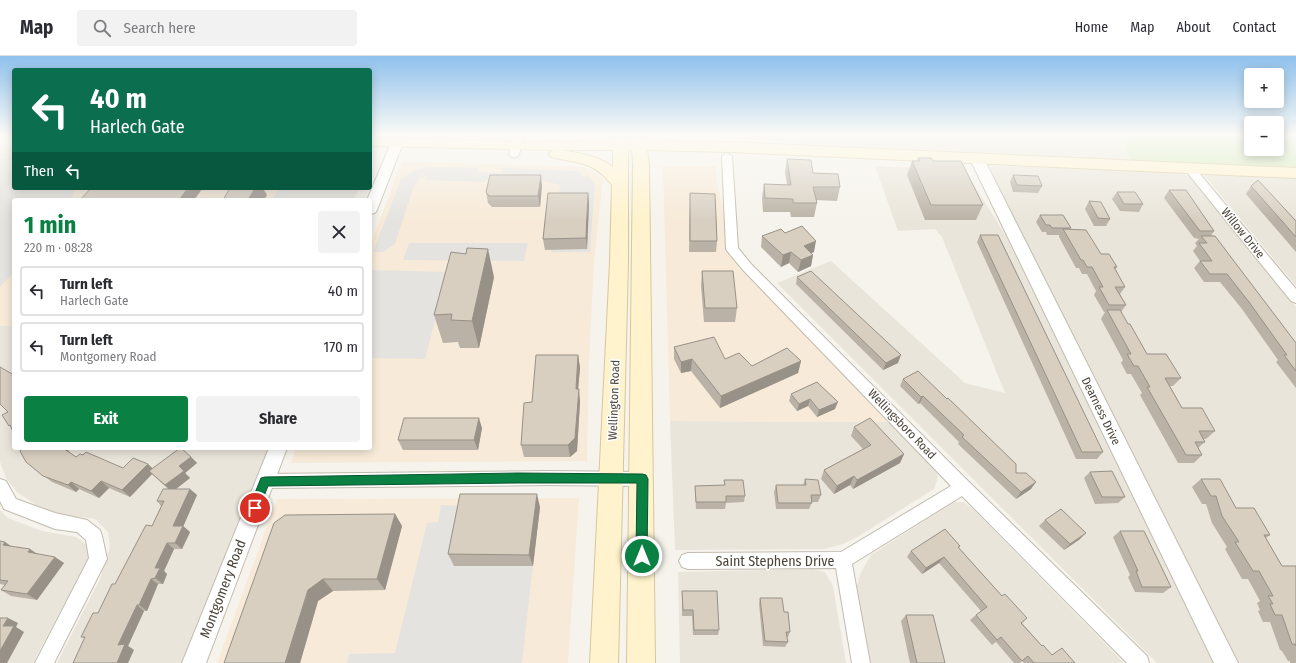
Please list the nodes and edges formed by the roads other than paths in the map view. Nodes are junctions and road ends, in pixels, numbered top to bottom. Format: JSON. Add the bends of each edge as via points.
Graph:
{"nodes":[{"id":1,"x":388,"y":164,"type":"edge"},
{"id":2,"x":600,"y":164,"type":"edge"},
{"id":3,"x":626,"y":164,"type":"edge"},
{"id":4,"x":638,"y":164,"type":"edge"},
{"id":5,"x":727,"y":164,"type":"edge"},
{"id":6,"x":980,"y":164,"type":"edge"},
{"id":7,"x":1090,"y":164,"type":"edge"},
{"id":8,"x":1190,"y":169,"type":"junction"},
{"id":9,"x":1296,"y":173,"type":"edge"},
{"id":10,"x":620,"y":184,"type":"junction"},
{"id":11,"x":372,"y":205,"type":"edge"},
{"id":12,"x":1296,"y":298,"type":"edge"},
{"id":13,"x":615,"y":387,"type":"junction"},
{"id":14,"x":641,"y":388,"type":"junction"},
{"id":15,"x":277,"y":450,"type":"edge"},
{"id":16,"x":611,"y":478,"type":"junction"},
{"id":17,"x":642,"y":479,"type":"junction"},
{"id":18,"x":265,"y":482,"type":"junction"},
{"id":19,"x":0,"y":486,"type":"edge"},
{"id":20,"x":962,"y":487,"type":"junction"},
{"id":21,"x":843,"y":560,"type":"junction"},
{"id":22,"x":688,"y":561,"type":"dead end"},
{"id":23,"x":44,"y":663,"type":"edge"},
{"id":24,"x":194,"y":663,"type":"edge"},
{"id":25,"x":604,"y":663,"type":"edge"},
{"id":26,"x":641,"y":663,"type":"edge"},
{"id":27,"x":861,"y":663,"type":"edge"},
{"id":28,"x":1140,"y":663,"type":"edge"},
{"id":29,"x":1226,"y":663,"type":"edge"}],
"edges":[{"from":1,"to":11,"type":"street"},
{"from":2,"to":10,"type":"main road"},
{"from":3,"to":10,"type":"main road","name":"Wellington Road"},
{"from":4,"to":14,"type":"main road","via":[[641,174]]},
{"from":5,"to":20,"type":"street","name":"Wellingsboro Road","via":[[732,249]]},
{"from":6,"to":29,"type":"street","name":"Dearness Drive"},
{"from":7,"to":8,"type":"main road"},
{"from":8,"to":9,"type":"main road"},
{"from":8,"to":12,"type":"street","name":"Willow Drive"},
{"from":10,"to":13,"type":"main road","name":"Wellington Road"},
{"from":13,"to":14,"type":"main road"},
{"from":13,"to":16,"type":"main road","name":"Wellington Road"},
{"from":14,"to":17,"type":"main road"},
{"from":15,"to":18,"type":"street","name":"Montgomery Road"},
{"from":16,"to":17,"type":"street"},
{"from":16,"to":18,"type":"street"},
{"from":16,"to":25,"type":"main road","name":"Wellington Road"},
{"from":17,"to":26,"type":"main road"},
{"from":18,"to":24,"type":"street","name":"Montgomery Road"},
{"from":19,"to":23,"type":"street","via":[[10,504],[55,521],[80,525],[94,536],[98,559]]},
{"from":20,"to":21,"type":"street","name":"Saint Stephens Drive"},
{"from":20,"to":28,"type":"street","name":"Wellingsboro Road"},
{"from":21,"to":22,"type":"street","name":"Saint Stephens Drive"},
{"from":21,"to":27,"type":"street"}]}
